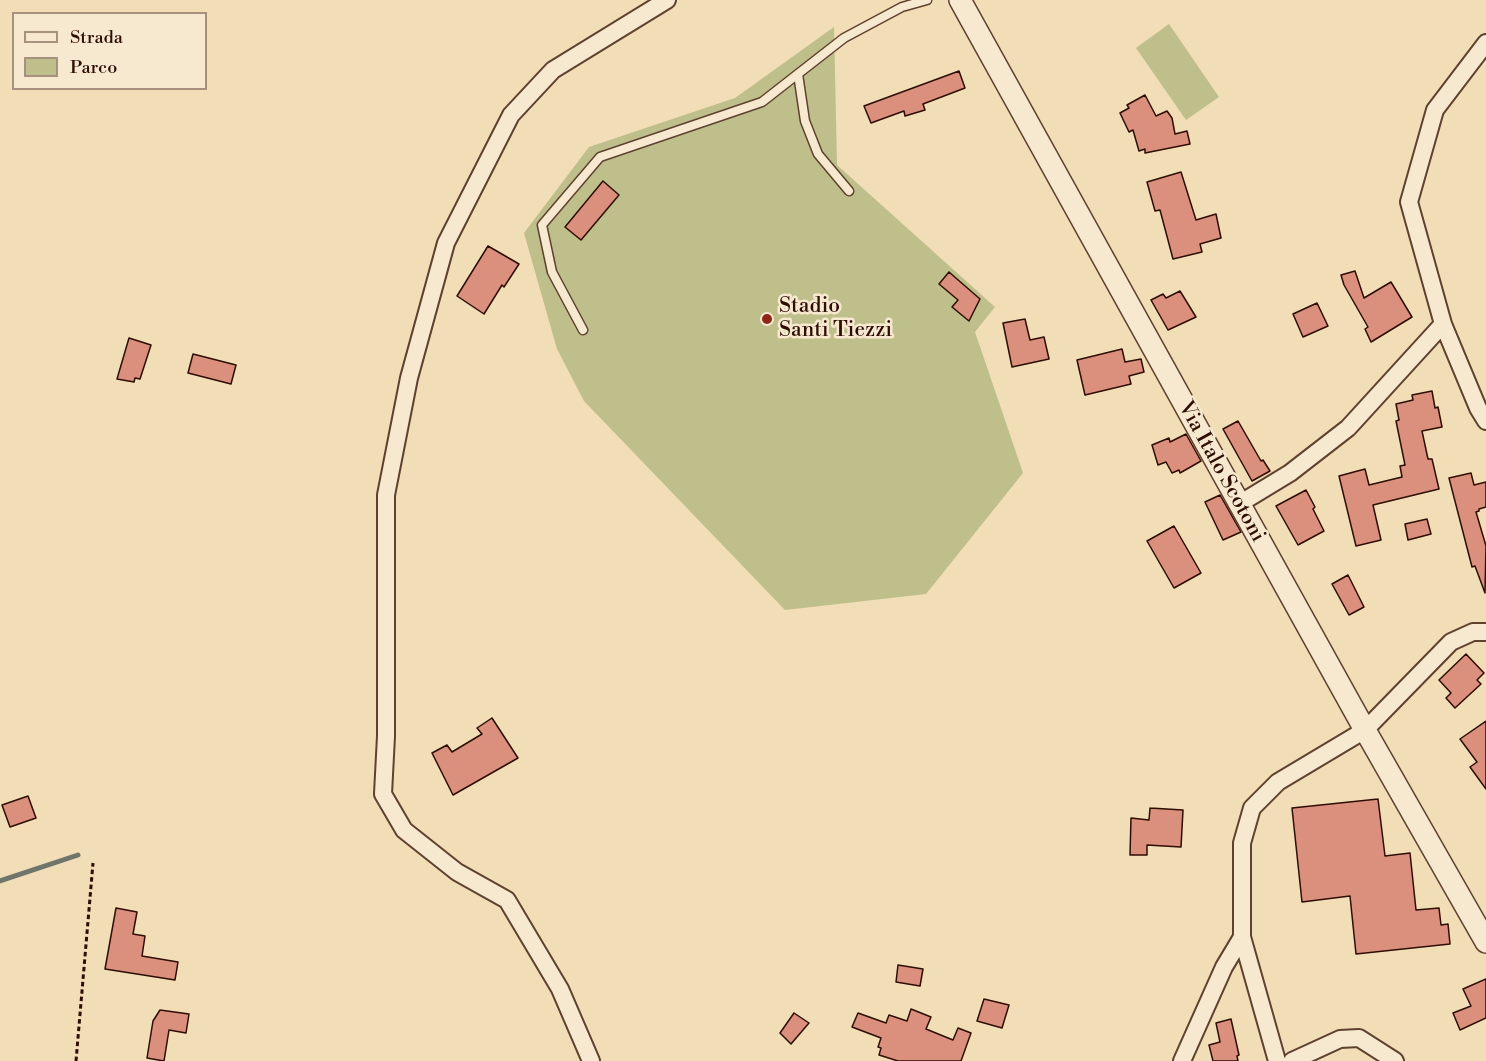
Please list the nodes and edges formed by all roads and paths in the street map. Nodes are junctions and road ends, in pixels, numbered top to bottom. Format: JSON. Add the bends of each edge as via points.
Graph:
{"nodes":[{"id":1,"x":667,"y":0,"type":"edge"},
{"id":2,"x":927,"y":0,"type":"edge"},
{"id":3,"x":960,"y":0,"type":"edge"},
{"id":4,"x":1486,"y":43,"type":"edge"},
{"id":5,"x":798,"y":74,"type":"junction"},
{"id":6,"x":849,"y":191,"type":"dead end"},
{"id":7,"x":1443,"y":324,"type":"junction"},
{"id":8,"x":582,"y":330,"type":"dead end"},
{"id":9,"x":1486,"y":422,"type":"edge"},
{"id":10,"x":1239,"y":504,"type":"junction"},
{"id":11,"x":1486,"y":634,"type":"edge"},
{"id":12,"x":1365,"y":730,"type":"junction"},
{"id":13,"x":93,"y":863,"type":"dead end"},
{"id":14,"x":1242,"y":937,"type":"junction"},
{"id":15,"x":1486,"y":942,"type":"edge"},
{"id":16,"x":76,"y":1061,"type":"edge"},
{"id":17,"x":591,"y":1061,"type":"edge"},
{"id":18,"x":1182,"y":1061,"type":"edge"},
{"id":19,"x":1277,"y":1061,"type":"edge"},
{"id":20,"x":1292,"y":1061,"type":"edge"},
{"id":21,"x":1395,"y":1061,"type":"edge"}],
"edges":[{"from":1,"to":17,"type":"street","via":[[553,70],[511,114],[446,243],[409,378],[386,495],[386,736],[382,794],[404,830],[457,872],[507,900],[560,989]]},
{"from":2,"to":5,"type":"lane","via":[[902,7],[844,38]]},
{"from":3,"to":10,"type":"street","name":"Via Italo Scotoni"},
{"from":4,"to":7,"type":"street","via":[[1435,110],[1409,202]]},
{"from":5,"to":6,"type":"lane","via":[[805,121],[818,154]]},
{"from":5,"to":8,"type":"lane","via":[[762,102],[600,157],[542,225],[552,272]]},
{"from":7,"to":9,"type":"street"},
{"from":7,"to":10,"type":"street","via":[[1347,428],[1290,473]]},
{"from":10,"to":12,"type":"street","name":"Via Italo Scotoni"},
{"from":11,"to":12,"type":"street","via":[[1473,632],[1451,642]]},
{"from":12,"to":14,"type":"street","via":[[1278,782],[1252,808],[1242,843]]},
{"from":12,"to":15,"type":"street","name":"Via Italo Scotoni"},
{"from":13,"to":16,"type":"path"},
{"from":14,"to":18,"type":"street","via":[[1224,967]]},
{"from":14,"to":19,"type":"street"},
{"from":20,"to":21,"type":"street","via":[[1341,1039],[1359,1038]]}]}
